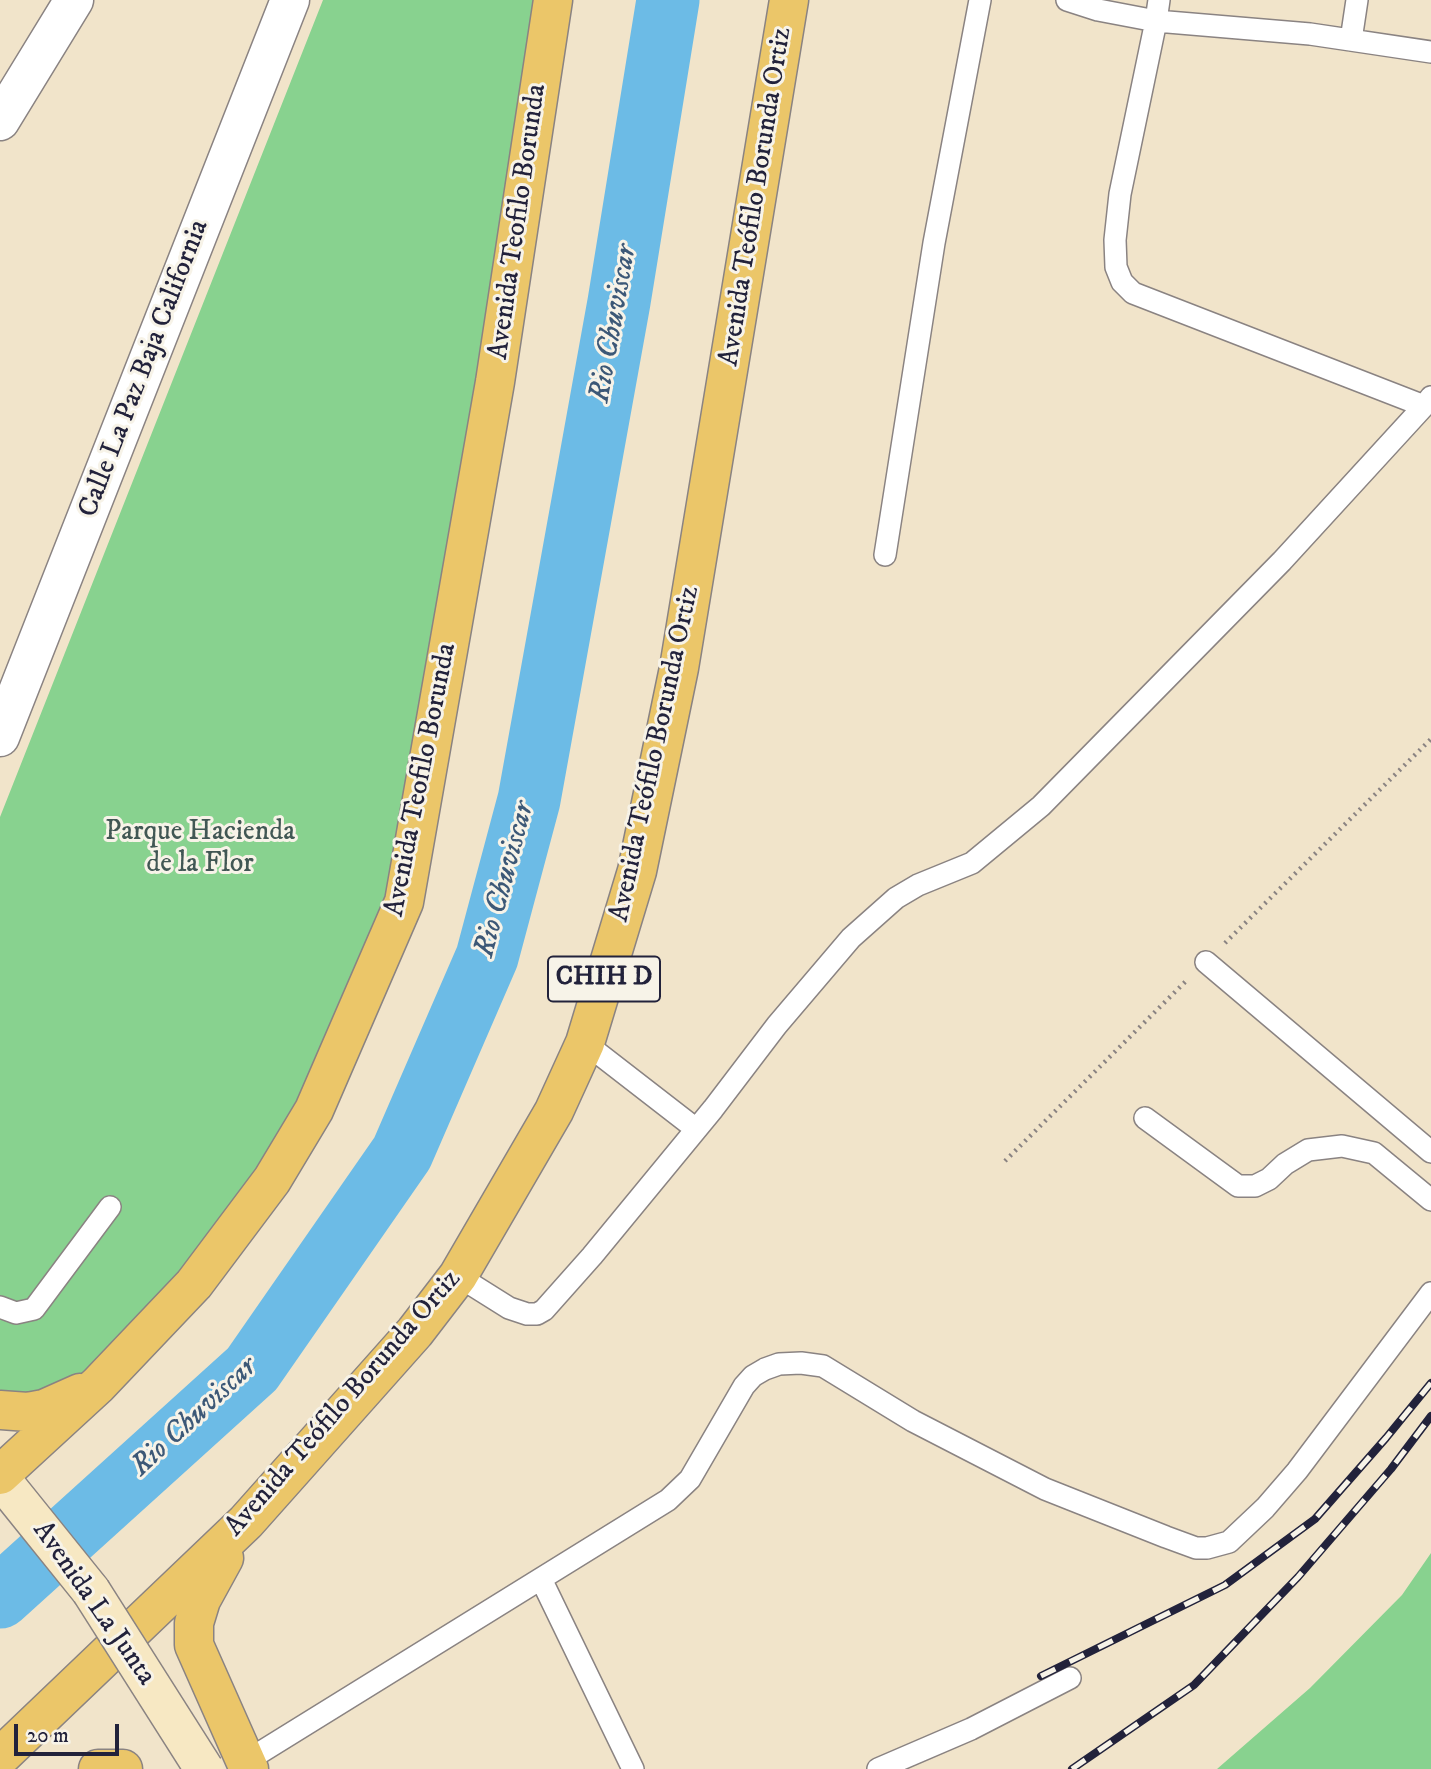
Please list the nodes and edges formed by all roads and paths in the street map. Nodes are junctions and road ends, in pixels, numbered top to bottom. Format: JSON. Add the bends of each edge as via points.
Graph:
{"nodes":[{"id":1,"x":74,"y":0,"type":"edge"},
{"id":2,"x":290,"y":0,"type":"edge"},
{"id":3,"x":553,"y":0,"type":"edge"},
{"id":4,"x":789,"y":0,"type":"edge"},
{"id":5,"x":980,"y":0,"type":"edge"},
{"id":6,"x":1068,"y":0,"type":"edge"},
{"id":7,"x":1357,"y":0,"type":"edge"},
{"id":8,"x":1158,"y":10,"type":"edge"},
{"id":9,"x":1350,"y":40,"type":"junction"},
{"id":10,"x":1431,"y":52,"type":"edge"},
{"id":11,"x":0,"y":121,"type":"edge"},
{"id":12,"x":1428,"y":402,"type":"edge"},
{"id":13,"x":885,"y":555,"type":"dead end"},
{"id":14,"x":0,"y":737,"type":"edge"},
{"id":15,"x":1206,"y":962,"type":"dead end"},
{"id":16,"x":585,"y":1043,"type":"junction"},
{"id":17,"x":1145,"y":1118,"type":"dead end"},
{"id":18,"x":696,"y":1129,"type":"junction"},
{"id":19,"x":1431,"y":1152,"type":"edge"},
{"id":20,"x":1431,"y":1200,"type":"edge"},
{"id":21,"x":110,"y":1206,"type":"dead end"},
{"id":22,"x":458,"y":1276,"type":"junction"},
{"id":23,"x":1431,"y":1293,"type":"edge"},
{"id":24,"x":0,"y":1307,"type":"edge"},
{"id":25,"x":97,"y":1385,"type":"junction"},
{"id":26,"x":0,"y":1410,"type":"edge"},
{"id":27,"x":0,"y":1476,"type":"edge"},
{"id":28,"x":246,"y":1522,"type":"junction"},
{"id":29,"x":541,"y":1579,"type":"junction"},
{"id":30,"x":1070,"y":1678,"type":"dead end"},
{"id":31,"x":0,"y":1757,"type":"edge"},
{"id":32,"x":247,"y":1766,"type":"edge"},
{"id":33,"x":98,"y":1769,"type":"edge"},
{"id":34,"x":123,"y":1769,"type":"edge"},
{"id":35,"x":204,"y":1769,"type":"edge"},
{"id":36,"x":633,"y":1769,"type":"edge"},
{"id":37,"x":878,"y":1769,"type":"edge"}],
"edges":[{"from":1,"to":11,"type":"street"},
{"from":2,"to":14,"type":"street","name":"Calle La Paz Baja California"},
{"from":3,"to":25,"type":"main road","name":"Avenida Teofilo Borunda","via":[[495,382],[404,902],[314,1110],[272,1180],[194,1284]]},
{"from":4,"to":16,"type":"main road","name":"Avenida Teófilo Borunda Ortiz","number":"CHIH D","via":[[679,668],[637,871]]},
{"from":5,"to":13,"type":"lane","via":[[934,243]]},
{"from":6,"to":8,"type":"lane","via":[[1098,10]]},
{"from":7,"to":9,"type":"lane"},
{"from":8,"to":9,"type":"lane"},
{"from":8,"to":12,"type":"lane","via":[[1121,194],[1115,240],[1122,282],[1152,301]]},
{"from":9,"to":10,"type":"lane"},
{"from":12,"to":18,"type":"lane","via":[[1282,561],[1041,806],[972,863],[896,898],[851,938]]},
{"from":15,"to":19,"type":"lane"},
{"from":16,"to":18,"type":"lane"},
{"from":16,"to":22,"type":"main road","name":"Avenida Teófilo Borunda Ortiz","number":"CHIH D","via":[[554,1111]]},
{"from":17,"to":20,"type":"lane","via":[[1238,1186],[1255,1186],[1269,1179],[1308,1150],[1342,1146],[1374,1153]]},
{"from":18,"to":22,"type":"lane","via":[[544,1310],[527,1314],[509,1308]]},
{"from":21,"to":24,"type":"lane","via":[[34,1308],[16,1312]]},
{"from":22,"to":28,"type":"main road","name":"Avenida Teófilo Borunda Ortiz","number":"CHIH D","via":[[415,1332]]},
{"from":23,"to":29,"type":"lane","via":[[1297,1471],[1243,1531],[1218,1546],[1196,1548],[1045,1489],[913,1421],[823,1366],[779,1364],[753,1376],[744,1386],[680,1490]]},
{"from":25,"to":26,"type":"main road","via":[[44,1409]]},
{"from":25,"to":27,"type":"main road","name":"Avenida Teofilo Borunda"},
{"from":27,"to":35,"type":"main road","name":"Avenida La Junta","bridge":true,"via":[[91,1591]]},
{"from":28,"to":31,"type":"main road","name":"Avenida Teófilo Borunda Ortiz","number":"CHIH D"},
{"from":28,"to":32,"type":"main road","via":[[201,1600],[194,1645]]},
{"from":29,"to":32,"type":"lane"},
{"from":29,"to":36,"type":"lane"},
{"from":30,"to":37,"type":"lane","via":[[971,1729]]},
{"from":33,"to":34,"type":"main road"}]}
